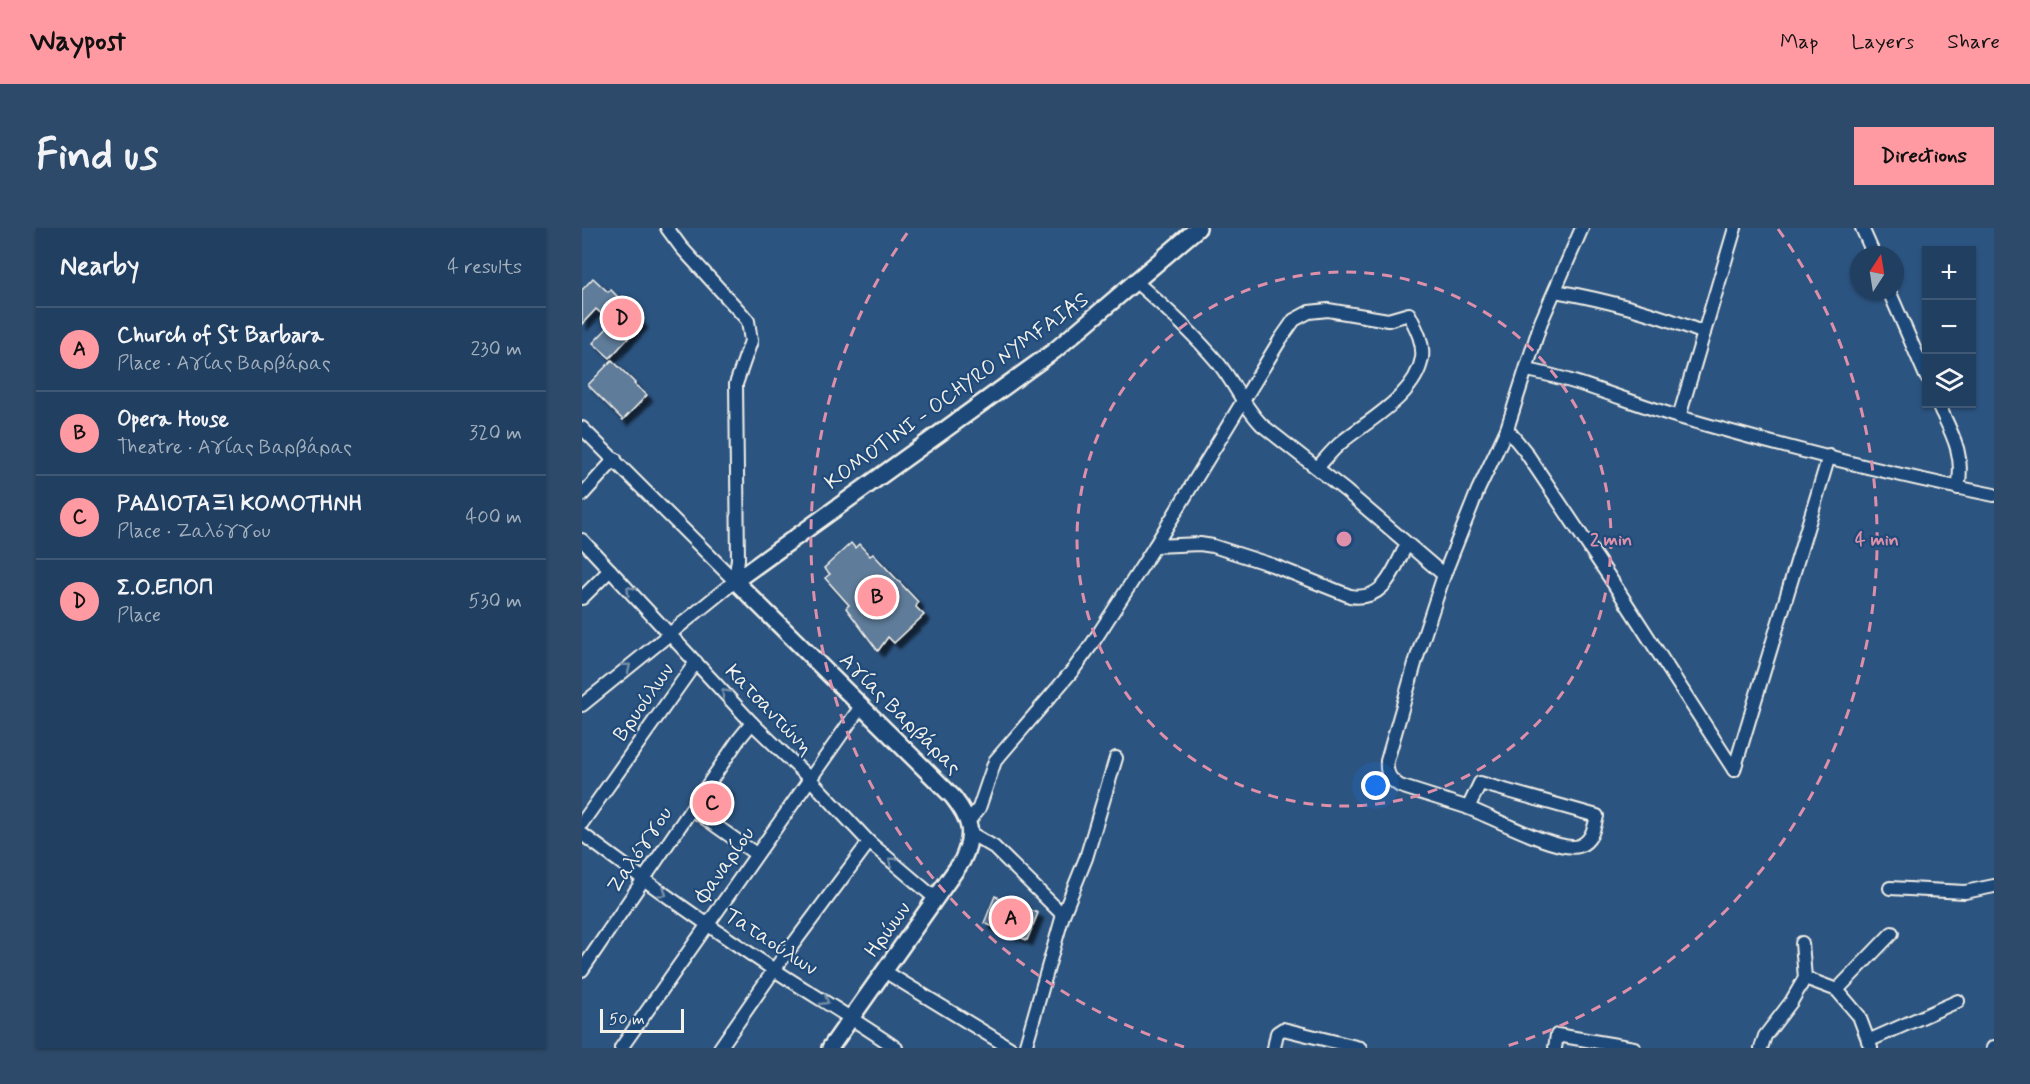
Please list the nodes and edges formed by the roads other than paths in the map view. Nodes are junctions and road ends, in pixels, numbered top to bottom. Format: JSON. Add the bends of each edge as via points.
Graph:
{"nodes":[{"id":1,"x":667,"y":228,"type":"edge"},
{"id":2,"x":1198,"y":228,"type":"edge"},
{"id":3,"x":1582,"y":228,"type":"edge"},
{"id":4,"x":1735,"y":228,"type":"edge"},
{"id":5,"x":1862,"y":228,"type":"edge"},
{"id":6,"x":1870,"y":246,"type":"edge"},
{"id":7,"x":1136,"y":282,"type":"junction"},
{"id":8,"x":1555,"y":291,"type":"junction"},
{"id":9,"x":1893,"y":300,"type":"edge"},
{"id":10,"x":1704,"y":333,"type":"junction"},
{"id":11,"x":1922,"y":367,"type":"edge"},
{"id":12,"x":1527,"y":370,"type":"junction"},
{"id":13,"x":1243,"y":402,"type":"junction"},
{"id":14,"x":1940,"y":408,"type":"edge"},
{"id":15,"x":1679,"y":417,"type":"junction"},
{"id":16,"x":582,"y":428,"type":"edge"},
{"id":17,"x":1507,"y":429,"type":"junction"},
{"id":18,"x":1828,"y":456,"type":"junction"},
{"id":19,"x":615,"y":459,"type":"junction"},
{"id":20,"x":1318,"y":468,"type":"junction"},
{"id":21,"x":1958,"y":488,"type":"junction"},
{"id":22,"x":582,"y":495,"type":"edge"},
{"id":23,"x":1994,"y":495,"type":"edge"},
{"id":24,"x":582,"y":540,"type":"edge"},
{"id":25,"x":1407,"y":544,"type":"junction"},
{"id":26,"x":1155,"y":546,"type":"junction"},
{"id":27,"x":610,"y":570,"type":"junction"},
{"id":28,"x":1444,"y":575,"type":"junction"},
{"id":29,"x":735,"y":581,"type":"junction"},
{"id":30,"x":582,"y":598,"type":"edge"},
{"id":31,"x":670,"y":633,"type":"junction"},
{"id":32,"x":696,"y":662,"type":"junction"},
{"id":33,"x":582,"y":705,"type":"edge"},
{"id":34,"x":862,"y":705,"type":"junction"},
{"id":35,"x":752,"y":723,"type":"junction"},
{"id":36,"x":1116,"y":758,"type":"dead end"},
{"id":37,"x":810,"y":779,"type":"junction"},
{"id":38,"x":1468,"y":808,"type":"junction"},
{"id":39,"x":692,"y":809,"type":"junction"},
{"id":40,"x":582,"y":823,"type":"edge"},
{"id":41,"x":969,"y":827,"type":"junction"},
{"id":42,"x":582,"y":834,"type":"edge"},
{"id":43,"x":869,"y":842,"type":"junction"},
{"id":44,"x":756,"y":854,"type":"junction"},
{"id":45,"x":644,"y":880,"type":"junction"},
{"id":46,"x":1994,"y":886,"type":"edge"},
{"id":47,"x":1890,"y":888,"type":"dead end"},
{"id":48,"x":936,"y":899,"type":"junction"},
{"id":49,"x":1063,"y":915,"type":"junction"},
{"id":50,"x":707,"y":924,"type":"junction"},
{"id":51,"x":1892,"y":933,"type":"dead end"},
{"id":52,"x":1802,"y":943,"type":"dead end"},
{"id":53,"x":582,"y":969,"type":"edge"},
{"id":54,"x":774,"y":970,"type":"junction"},
{"id":55,"x":884,"y":971,"type":"junction"},
{"id":56,"x":1805,"y":978,"type":"junction"},
{"id":57,"x":1837,"y":990,"type":"junction"},
{"id":58,"x":1958,"y":1001,"type":"dead end"},
{"id":59,"x":852,"y":1018,"type":"junction"},
{"id":60,"x":1870,"y":1045,"type":"edge"},
{"id":61,"x":621,"y":1048,"type":"edge"},
{"id":62,"x":720,"y":1048,"type":"edge"},
{"id":63,"x":830,"y":1048,"type":"edge"},
{"id":64,"x":896,"y":1048,"type":"edge"},
{"id":65,"x":1010,"y":1048,"type":"edge"},
{"id":66,"x":1025,"y":1048,"type":"edge"},
{"id":67,"x":1274,"y":1048,"type":"edge"},
{"id":68,"x":1360,"y":1048,"type":"edge"},
{"id":69,"x":1555,"y":1048,"type":"edge"},
{"id":70,"x":1634,"y":1048,"type":"edge"},
{"id":71,"x":1761,"y":1048,"type":"edge"}],
"edges":[{"from":1,"to":29,"type":"street","via":[[748,321],[751,332],[749,350],[736,384]]},
{"from":2,"to":7,"type":"main road","name":"KOMOTINI - OCHYRO NYMFAIAS"},
{"from":3,"to":8,"type":"street"},
{"from":4,"to":10,"type":"street"},
{"from":5,"to":6,"type":"street"},
{"from":7,"to":13,"type":"street","via":[[1211,355]]},
{"from":7,"to":29,"type":"main road","name":"KOMOTINI - OCHYRO NYMFAIAS","via":[[1010,384]]},
{"from":8,"to":10,"type":"street","via":[[1642,310]]},
{"from":8,"to":12,"type":"street"},
{"from":9,"to":11,"type":"street"},
{"from":10,"to":15,"type":"street"},
{"from":12,"to":15,"type":"street"},
{"from":12,"to":17,"type":"street"},
{"from":13,"to":20,"type":"street","via":[[1262,424]]},
{"from":13,"to":20,"type":"street","via":[[1287,329],[1301,316],[1328,310],[1388,320],[1409,314],[1420,340],[1422,357],[1418,371],[1380,415],[1341,442]]},
{"from":13,"to":26,"type":"street"},
{"from":14,"to":21,"type":"street","via":[[1958,448]]},
{"from":15,"to":18,"type":"street"},
{"from":16,"to":19,"type":"street","name":"Αγίας Βαρβάρας"},
{"from":17,"to":18,"type":"street","via":[[1610,578],[1734,770]]},
{"from":17,"to":28,"type":"street"},
{"from":18,"to":21,"type":"street"},
{"from":19,"to":22,"type":"street"},
{"from":19,"to":29,"type":"street","name":"Αγίας Βαρβάρας"},
{"from":20,"to":25,"type":"street"},
{"from":21,"to":23,"type":"street"},
{"from":24,"to":27,"type":"street","name":"Κατσαντώνη"},
{"from":25,"to":26,"type":"street","via":[[1380,590],[1360,598],[1213,546]]},
{"from":25,"to":28,"type":"street"},
{"from":26,"to":41,"type":"street","via":[[1086,653],[994,761],[980,808]]},
{"from":27,"to":30,"type":"street"},
{"from":31,"to":27,"type":"street","name":"Κατσαντώνη","one_way":true},
{"from":28,"to":38,"type":"street","via":[[1386,771],[1400,786]]},
{"from":29,"to":31,"type":"street"},
{"from":29,"to":34,"type":"main road","name":"Αγίας Βαρβάρας"},
{"from":31,"to":32,"type":"street","name":"Κατσαντώνη"},
{"from":33,"to":31,"type":"street","one_way":true},
{"from":35,"to":32,"type":"street","name":"Κατσαντώνη","one_way":true},
{"from":32,"to":40,"type":"street","name":"Βρυούλων"},
{"from":34,"to":37,"type":"street","name":"Φαναρίου"},
{"from":34,"to":41,"type":"main road","name":"Αγίας Βαρβάρας","via":[[953,797],[963,809]]},
{"from":35,"to":37,"type":"street","name":"Κατσαντώνη"},
{"from":35,"to":39,"type":"street","name":"Ζαλόγγου"},
{"from":36,"to":49,"type":"street","via":[[1086,858]]},
{"from":37,"to":43,"type":"street","name":"Κατσαντώνη"},
{"from":37,"to":44,"type":"street","name":"Φαναρίου"},
{"from":38,"to":38,"type":"street","via":[[1523,833],[1568,847],[1588,840],[1597,816],[1480,783]]},
{"from":39,"to":44,"type":"street"},
{"from":39,"to":45,"type":"street","name":"Ζαλόγγου"},
{"from":41,"to":48,"type":"main road","name":"Ηρώων","via":[[969,843],[962,861]]},
{"from":41,"to":49,"type":"street","name":"Αγίας Βαρβάρας"},
{"from":42,"to":45,"type":"street","name":"Ταταούλων"},
{"from":48,"to":43,"type":"street","name":"Κατσαντώνη","one_way":true},
{"from":43,"to":54,"type":"street"},
{"from":44,"to":50,"type":"street","name":"Φαναρίου"},
{"from":45,"to":50,"type":"street","name":"Ταταούλων","one_way":true},
{"from":45,"to":53,"type":"street","name":"Ζαλόγγου"},
{"from":46,"to":47,"type":"street","via":[[1958,892]]},
{"from":48,"to":55,"type":"main road","name":"Ηρώων"},
{"from":49,"to":66,"type":"street"},
{"from":50,"to":54,"type":"street","name":"Ταταούλων"},
{"from":50,"to":61,"type":"street","name":"Φαναρίου"},
{"from":51,"to":57,"type":"street"},
{"from":52,"to":56,"type":"street"},
{"from":54,"to":59,"type":"street","name":"Ταταούλων","one_way":true},
{"from":54,"to":62,"type":"street"},
{"from":55,"to":59,"type":"main road","name":"Ηρώων"},
{"from":55,"to":65,"type":"street"},
{"from":56,"to":57,"type":"street"},
{"from":56,"to":71,"type":"street"},
{"from":57,"to":60,"type":"street","via":[[1859,1016]]},
{"from":58,"to":60,"type":"street"},
{"from":59,"to":63,"type":"main road","name":"Ηρώων"},
{"from":59,"to":64,"type":"street","name":"Ταταούλων"},
{"from":67,"to":68,"type":"street","via":[[1279,1030],[1286,1029]]},
{"from":69,"to":70,"type":"street","via":[[1557,1035]]}]}
